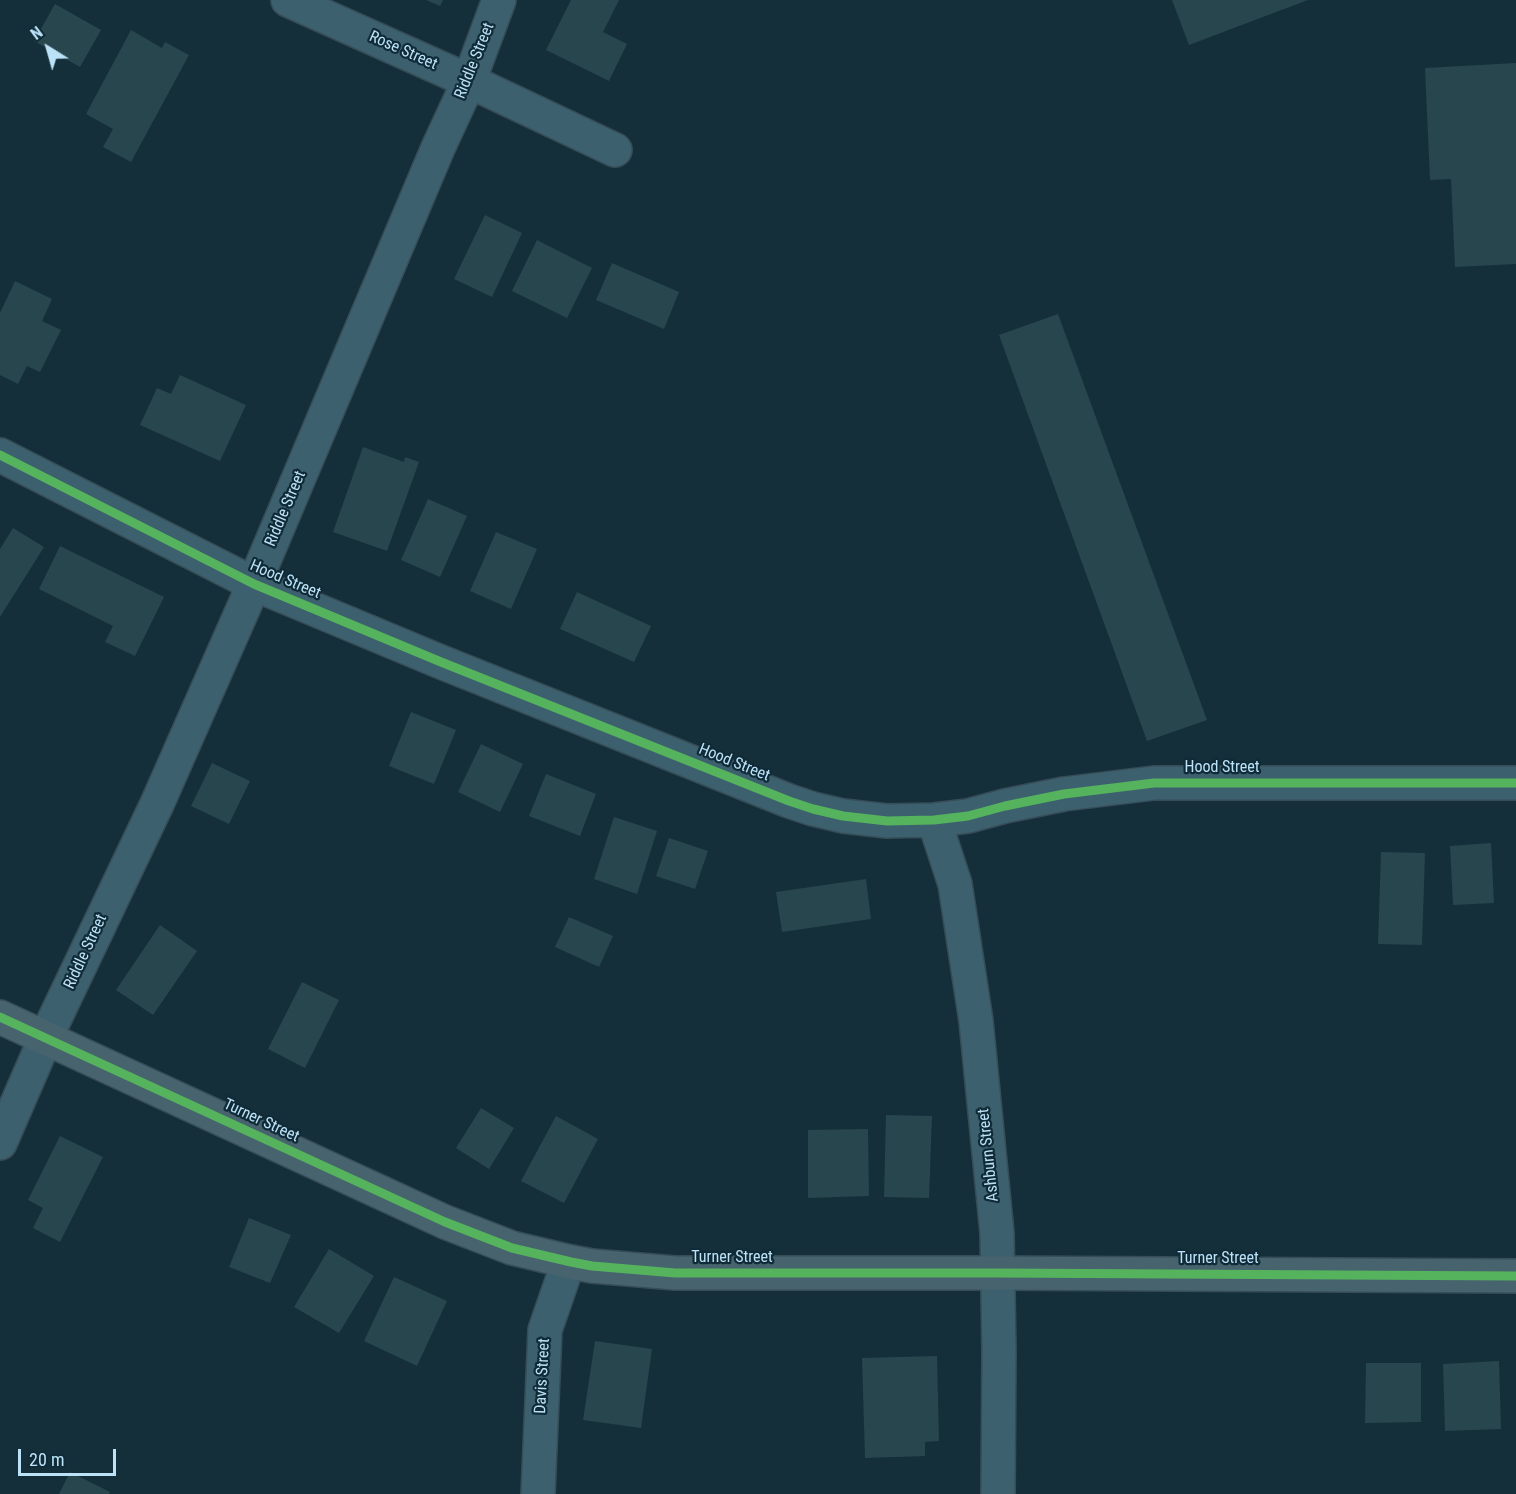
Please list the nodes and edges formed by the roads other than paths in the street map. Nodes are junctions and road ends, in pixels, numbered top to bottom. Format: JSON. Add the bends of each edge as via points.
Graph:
{"nodes":[{"id":1,"x":288,"y":0,"type":"edge"},
{"id":2,"x":499,"y":0,"type":"edge"},
{"id":3,"x":469,"y":81,"type":"junction"},
{"id":4,"x":615,"y":150,"type":"dead end"},
{"id":5,"x":0,"y":454,"type":"edge"},
{"id":6,"x":254,"y":584,"type":"junction"},
{"id":7,"x":1516,"y":783,"type":"edge"},
{"id":8,"x":934,"y":820,"type":"junction"},
{"id":9,"x":0,"y":1017,"type":"edge"},
{"id":10,"x":46,"y":1038,"type":"junction"},
{"id":11,"x":0,"y":1143,"type":"edge"},
{"id":12,"x":571,"y":1262,"type":"junction"},
{"id":13,"x":998,"y":1273,"type":"junction"},
{"id":14,"x":1516,"y":1276,"type":"edge"},
{"id":15,"x":538,"y":1494,"type":"edge"},
{"id":16,"x":998,"y":1494,"type":"edge"}],
"edges":[{"from":1,"to":3,"type":"street","name":"Rose Street"},
{"from":2,"to":3,"type":"street","name":"Riddle Street"},
{"from":3,"to":4,"type":"street","name":"Rose Street"},
{"from":3,"to":6,"type":"street","name":"Riddle Street"},
{"from":5,"to":6,"type":"street","name":"Hood Street"},
{"from":6,"to":8,"type":"street","name":"Hood Street","via":[[789,801],[843,816],[887,821]]},
{"from":6,"to":10,"type":"street","name":"Riddle Street","via":[[157,804]]},
{"from":7,"to":8,"type":"street","name":"Hood Street","via":[[1154,783],[1064,794]]},
{"from":8,"to":13,"type":"street","name":"Ashburn Street","via":[[954,885],[976,1021]]},
{"from":9,"to":10,"type":"street","name":"Turner Street"},
{"from":10,"to":11,"type":"street","name":"Riddle Street"},
{"from":10,"to":12,"type":"street","name":"Turner Street","via":[[445,1222],[512,1248]]},
{"from":12,"to":13,"type":"street","name":"Turner Street","via":[[675,1273]]},
{"from":12,"to":15,"type":"street","name":"Davis Street","via":[[545,1330]]},
{"from":13,"to":14,"type":"street","name":"Turner Street"},
{"from":13,"to":16,"type":"street","name":"Ashburn Street"}]}
